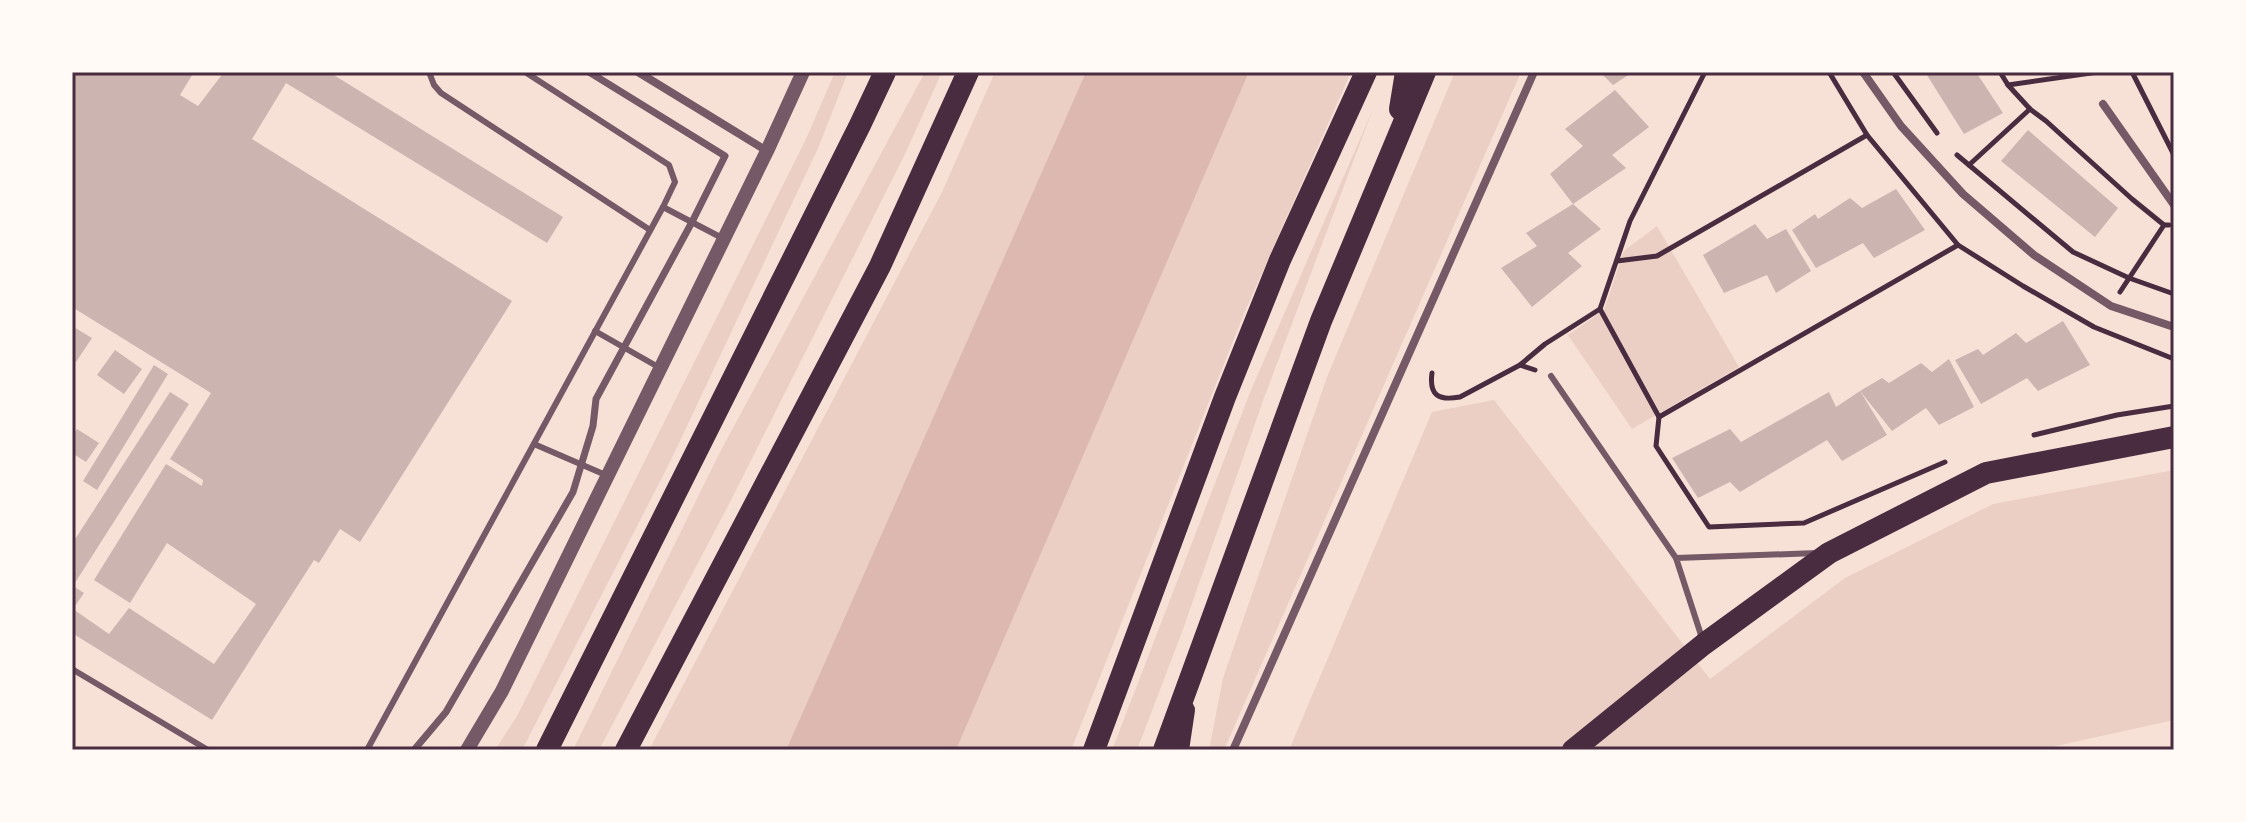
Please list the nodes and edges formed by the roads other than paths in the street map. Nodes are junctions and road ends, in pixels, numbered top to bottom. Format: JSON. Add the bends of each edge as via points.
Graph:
{"nodes":[{"id":1,"x":429,"y":72,"type":"edge"},
{"id":2,"x":525,"y":72,"type":"edge"},
{"id":3,"x":589,"y":72,"type":"edge"},
{"id":4,"x":638,"y":72,"type":"edge"},
{"id":5,"x":803,"y":72,"type":"edge"},
{"id":6,"x":885,"y":72,"type":"edge"},
{"id":7,"x":897,"y":72,"type":"edge"},
{"id":8,"x":968,"y":72,"type":"edge"},
{"id":9,"x":1366,"y":72,"type":"edge"},
{"id":10,"x":1406,"y":72,"type":"edge"},
{"id":11,"x":1425,"y":72,"type":"edge"},
{"id":12,"x":1534,"y":72,"type":"edge"},
{"id":13,"x":1863,"y":72,"type":"edge"},
{"id":14,"x":2103,"y":104,"type":"dead end"},
{"id":15,"x":860,"y":125,"type":"junction"},
{"id":16,"x":1394,"y":142,"type":"junction"},
{"id":17,"x":767,"y":151,"type":"junction"},
{"id":18,"x":2174,"y":205,"type":"edge"},
{"id":19,"x":663,"y":207,"type":"junction"},
{"id":20,"x":692,"y":222,"type":"junction"},
{"id":21,"x":650,"y":230,"type":"junction"},
{"id":22,"x":724,"y":239,"type":"junction"},
{"id":23,"x":2174,"y":327,"type":"edge"},
{"id":24,"x":595,"y":331,"type":"junction"},
{"id":25,"x":624,"y":348,"type":"junction"},
{"id":26,"x":660,"y":368,"type":"junction"},
{"id":27,"x":1551,"y":376,"type":"road end"},
{"id":28,"x":2174,"y":437,"type":"edge"},
{"id":29,"x":534,"y":444,"type":"junction"},
{"id":30,"x":580,"y":464,"type":"junction"},
{"id":31,"x":608,"y":476,"type":"junction"},
{"id":32,"x":1829,"y":553,"type":"junction"},
{"id":33,"x":1676,"y":558,"type":"junction"},
{"id":34,"x":1704,"y":644,"type":"junction"},
{"id":35,"x":72,"y":669,"type":"edge"},
{"id":36,"x":1188,"y":686,"type":"junction"},
{"id":37,"x":371,"y":749,"type":"edge"},
{"id":38,"x":208,"y":750,"type":"edge"},
{"id":39,"x":414,"y":750,"type":"edge"},
{"id":40,"x":467,"y":750,"type":"edge"},
{"id":41,"x":547,"y":750,"type":"edge"},
{"id":42,"x":626,"y":750,"type":"edge"},
{"id":43,"x":1094,"y":750,"type":"edge"},
{"id":44,"x":1164,"y":750,"type":"edge"},
{"id":45,"x":1179,"y":750,"type":"edge"},
{"id":46,"x":1233,"y":750,"type":"edge"},
{"id":47,"x":1573,"y":750,"type":"edge"}],
"edges":[{"from":1,"to":21,"type":"lane","via":[[441,93]]},
{"from":2,"to":19,"type":"lane","via":[[669,165],[675,182]]},
{"from":3,"to":20,"type":"street","via":[[725,156]]},
{"from":4,"to":17,"type":"street"},
{"from":5,"to":17,"type":"street"},
{"from":6,"to":15,"type":"highway"},
{"from":7,"to":15,"type":"highway"},
{"from":8,"to":42,"type":"highway","via":[[880,266]]},
{"from":9,"to":43,"type":"highway","via":[[1225,397]]},
{"from":10,"to":16,"type":"highway"},
{"from":11,"to":16,"type":"highway"},
{"from":12,"to":46,"type":"street"},
{"from":13,"to":23,"type":"street","via":[[1901,126],[1963,194],[2034,255],[2111,306]]},
{"from":14,"to":18,"type":"street"},
{"from":15,"to":41,"type":"highway"},
{"from":16,"to":36,"type":"highway","via":[[1321,321]]},
{"from":17,"to":22,"type":"street"},
{"from":19,"to":20,"type":"lane"},
{"from":19,"to":21,"type":"lane"},
{"from":20,"to":22,"type":"lane"},
{"from":20,"to":25,"type":"street"},
{"from":21,"to":24,"type":"lane"},
{"from":22,"to":26,"type":"street"},
{"from":24,"to":25,"type":"lane"},
{"from":24,"to":29,"type":"lane"},
{"from":25,"to":26,"type":"lane"},
{"from":25,"to":30,"type":"street","via":[[596,399]]},
{"from":26,"to":31,"type":"street"},
{"from":27,"to":33,"type":"lane"},
{"from":28,"to":32,"type":"highway","via":[[1986,473]]},
{"from":29,"to":30,"type":"lane"},
{"from":29,"to":37,"type":"lane"},
{"from":30,"to":31,"type":"lane"},
{"from":30,"to":39,"type":"street","via":[[573,492],[446,712]]},
{"from":31,"to":40,"type":"street","via":[[502,691]]},
{"from":32,"to":33,"type":"lane"},
{"from":32,"to":34,"type":"highway"},
{"from":33,"to":34,"type":"lane"},
{"from":34,"to":47,"type":"highway"},
{"from":35,"to":38,"type":"lane"},
{"from":36,"to":44,"type":"highway"},
{"from":36,"to":45,"type":"main road"}]}
